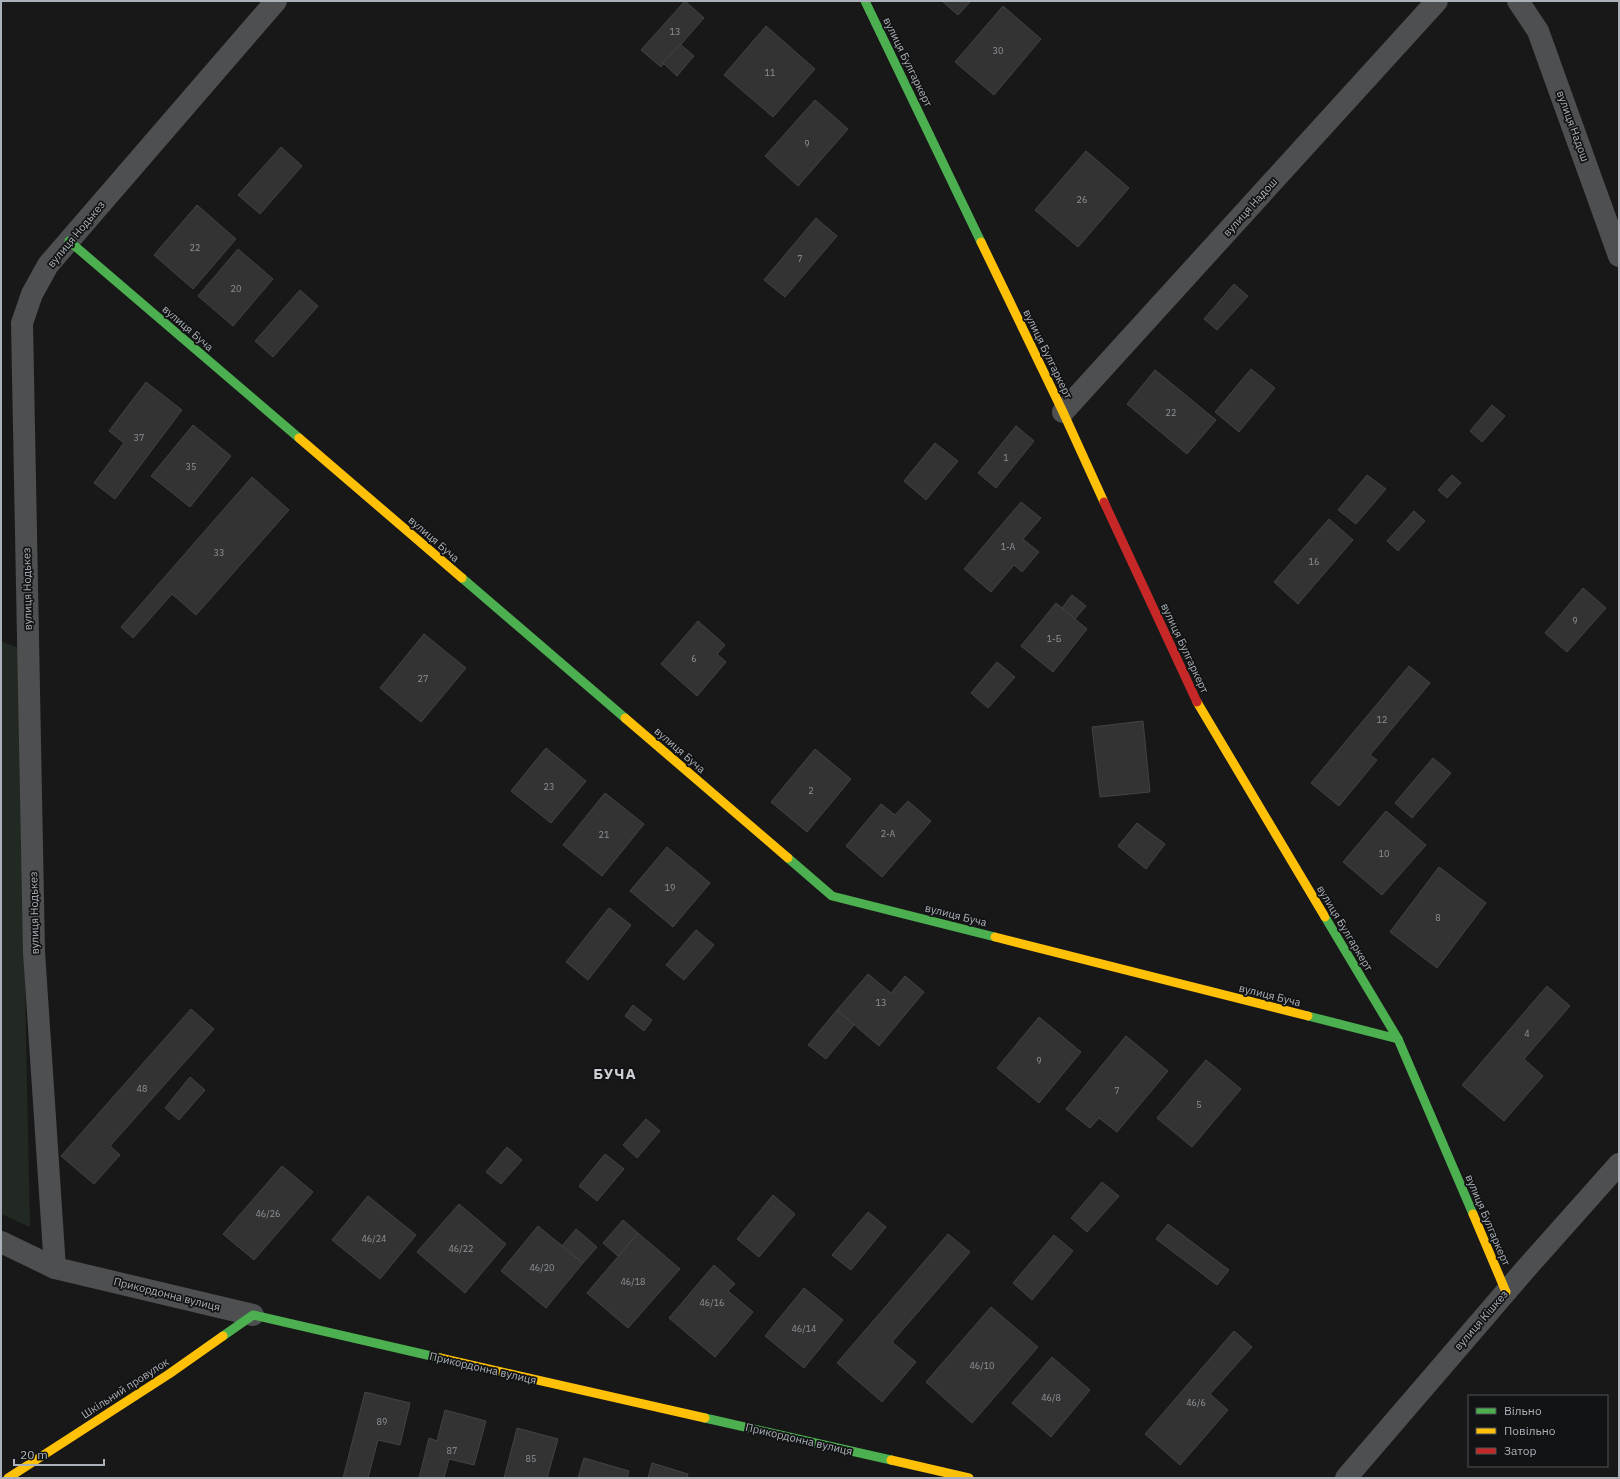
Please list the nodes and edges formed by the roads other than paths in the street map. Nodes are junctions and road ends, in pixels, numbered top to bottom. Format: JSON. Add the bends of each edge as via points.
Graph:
{"nodes":[{"id":1,"x":276,"y":1,"type":"edge"},
{"id":2,"x":865,"y":1,"type":"edge"},
{"id":3,"x":1437,"y":1,"type":"edge"},
{"id":4,"x":1518,"y":1,"type":"edge"},
{"id":5,"x":69,"y":241,"type":"junction"},
{"id":6,"x":1619,"y":256,"type":"edge"},
{"id":7,"x":1063,"y":412,"type":"junction"},
{"id":8,"x":1398,"y":1039,"type":"junction"},
{"id":9,"x":1619,"y":1164,"type":"edge"},
{"id":10,"x":1,"y":1242,"type":"edge"},
{"id":11,"x":55,"y":1268,"type":"junction"},
{"id":12,"x":1506,"y":1292,"type":"junction"},
{"id":13,"x":253,"y":1315,"type":"junction"},
{"id":14,"x":8,"y":1478,"type":"edge"},
{"id":15,"x":969,"y":1478,"type":"edge"},
{"id":16,"x":1346,"y":1478,"type":"edge"}],
"edges":[{"from":1,"to":5,"type":"street","name":"вулиця Нодькез"},
{"from":2,"to":7,"type":"street","name":"вулиця Булгаркерт"},
{"from":3,"to":7,"type":"street","name":"вулиця Надош"},
{"from":4,"to":6,"type":"street","name":"вулиця Надош","via":[[1538,31]]},
{"from":5,"to":8,"type":"street","name":"вулиця Буча","via":[[832,896]]},
{"from":5,"to":11,"type":"street","name":"вулиця Нодькез","via":[[48,265],[32,294],[22,323],[34,952]]},
{"from":7,"to":8,"type":"street","name":"вулиця Булгаркерт","via":[[1193,695]]},
{"from":8,"to":12,"type":"street","name":"вулиця Булгаркерт"},
{"from":9,"to":12,"type":"street","name":"вулиця Кішкез"},
{"from":10,"to":11,"type":"street","name":"Прикордонна вулиця"},
{"from":11,"to":13,"type":"street","name":"Прикордонна вулиця"},
{"from":12,"to":16,"type":"street","name":"вулиця Кішкез"},
{"from":13,"to":14,"type":"street","name":"Шкільний провулок","via":[[169,1374]]},
{"from":13,"to":15,"type":"street","name":"Прикордонна вулиця"}]}
